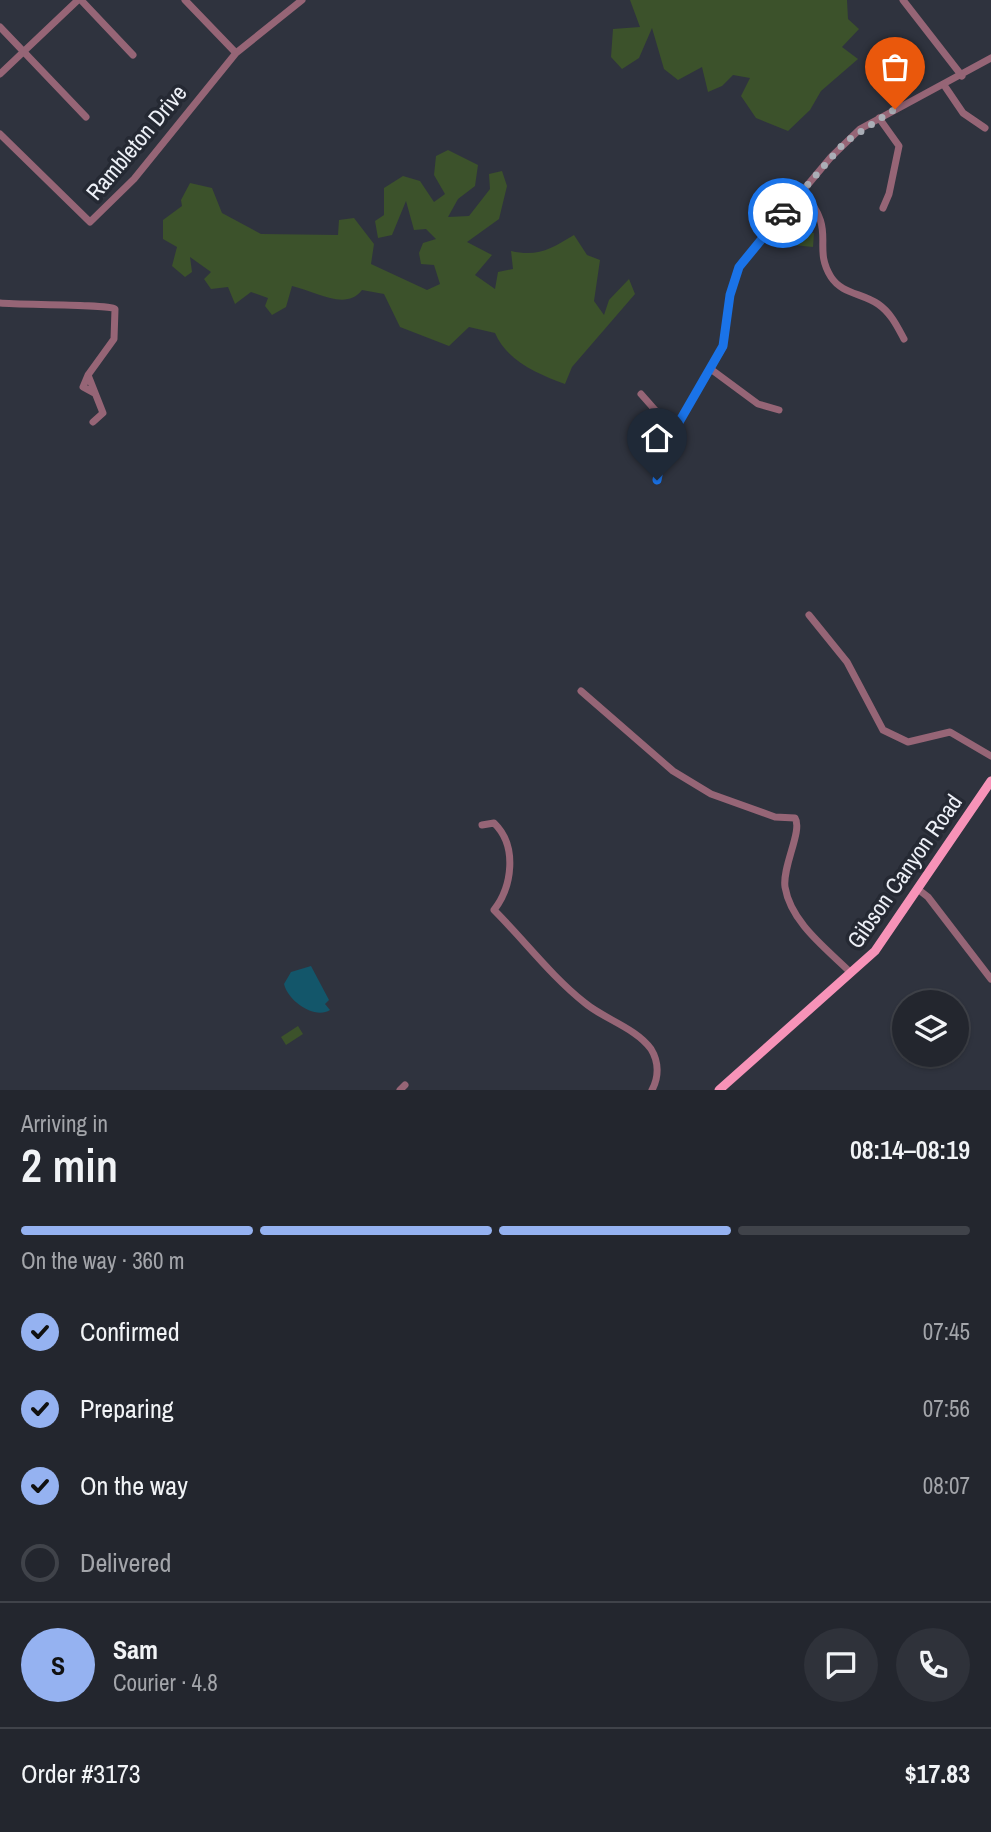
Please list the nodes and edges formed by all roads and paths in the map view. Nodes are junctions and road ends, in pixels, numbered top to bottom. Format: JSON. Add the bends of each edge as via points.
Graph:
{"nodes":[{"id":1,"x":80,"y":0,"type":"edge"},
{"id":2,"x":185,"y":0,"type":"edge"},
{"id":3,"x":302,"y":0,"type":"edge"},
{"id":4,"x":903,"y":0,"type":"edge"},
{"id":5,"x":0,"y":27,"type":"edge"},
{"id":6,"x":24,"y":51,"type":"junction"},
{"id":7,"x":236,"y":53,"type":"junction"},
{"id":8,"x":133,"y":55,"type":"dead end"},
{"id":9,"x":991,"y":58,"type":"edge"},
{"id":10,"x":0,"y":74,"type":"edge"},
{"id":11,"x":962,"y":76,"type":"junction"},
{"id":12,"x":944,"y":85,"type":"junction"},
{"id":13,"x":86,"y":117,"type":"dead end"},
{"id":14,"x":879,"y":118,"type":"junction"},
{"id":15,"x":985,"y":128,"type":"dead end"},
{"id":16,"x":0,"y":134,"type":"edge"},
{"id":17,"x":802,"y":192,"type":"junction"},
{"id":18,"x":883,"y":208,"type":"dead end"},
{"id":19,"x":0,"y":303,"type":"edge"},
{"id":20,"x":904,"y":339,"type":"dead end"},
{"id":21,"x":712,"y":370,"type":"junction"},
{"id":22,"x":641,"y":394,"type":"dead end"},
{"id":23,"x":779,"y":410,"type":"dead end"},
{"id":24,"x":93,"y":422,"type":"dead end"},
{"id":25,"x":677,"y":424,"type":"junction"},
{"id":26,"x":657,"y":480,"type":"dead end"},
{"id":27,"x":809,"y":615,"type":"dead end"},
{"id":28,"x":581,"y":691,"type":"dead end"},
{"id":29,"x":991,"y":756,"type":"edge"},
{"id":30,"x":991,"y":780,"type":"edge"},
{"id":31,"x":482,"y":825,"type":"dead end"},
{"id":32,"x":919,"y":890,"type":"junction"},
{"id":33,"x":851,"y":974,"type":"junction"},
{"id":34,"x":991,"y":979,"type":"edge"},
{"id":35,"x":652,"y":1090,"type":"edge"},
{"id":36,"x":719,"y":1090,"type":"edge"}],
"edges":[{"from":1,"to":6,"type":"street"},
{"from":1,"to":8,"type":"street"},
{"from":2,"to":7,"type":"street"},
{"from":3,"to":7,"type":"street","name":"Rambleton Drive"},
{"from":4,"to":11,"type":"street"},
{"from":5,"to":6,"type":"street"},
{"from":6,"to":10,"type":"street"},
{"from":6,"to":13,"type":"street"},
{"from":7,"to":16,"type":"street","name":"Rambleton Drive","via":[[134,179],[90,222]]},
{"from":9,"to":11,"type":"street"},
{"from":11,"to":12,"type":"street"},
{"from":12,"to":14,"type":"street"},
{"from":12,"to":15,"type":"street","via":[[963,113]]},
{"from":14,"to":17,"type":"street","via":[[845,142]]},
{"from":14,"to":18,"type":"street","via":[[898,146]]},
{"from":17,"to":20,"type":"street","via":[[823,220],[824,261],[832,278],[838,286],[878,304]]},
{"from":17,"to":21,"type":"street","via":[[739,267],[723,346]]},
{"from":19,"to":24,"type":"street","via":[[106,305],[115,309],[114,339],[88,375],[103,413]]},
{"from":21,"to":23,"type":"street","via":[[758,404]]},
{"from":21,"to":25,"type":"street"},
{"from":22,"to":25,"type":"street"},
{"from":25,"to":26,"type":"street","via":[[663,450]]},
{"from":27,"to":29,"type":"street","via":[[847,662],[889,734],[908,742],[950,732]]},
{"from":28,"to":33,"type":"street","via":[[673,771],[711,794],[775,817],[794,818],[798,823],[785,887],[795,915]]},
{"from":30,"to":32,"type":"main road","name":"Gibson Canyon Road"},
{"from":31,"to":35,"type":"street","via":[[494,823],[500,829],[509,860],[505,896],[494,910],[563,984],[646,1043],[656,1060],[657,1079]]},
{"from":32,"to":33,"type":"main road","name":"Gibson Canyon Road"},
{"from":32,"to":34,"type":"street"},
{"from":33,"to":36,"type":"main road","name":"Gibson Canyon Road"}]}
